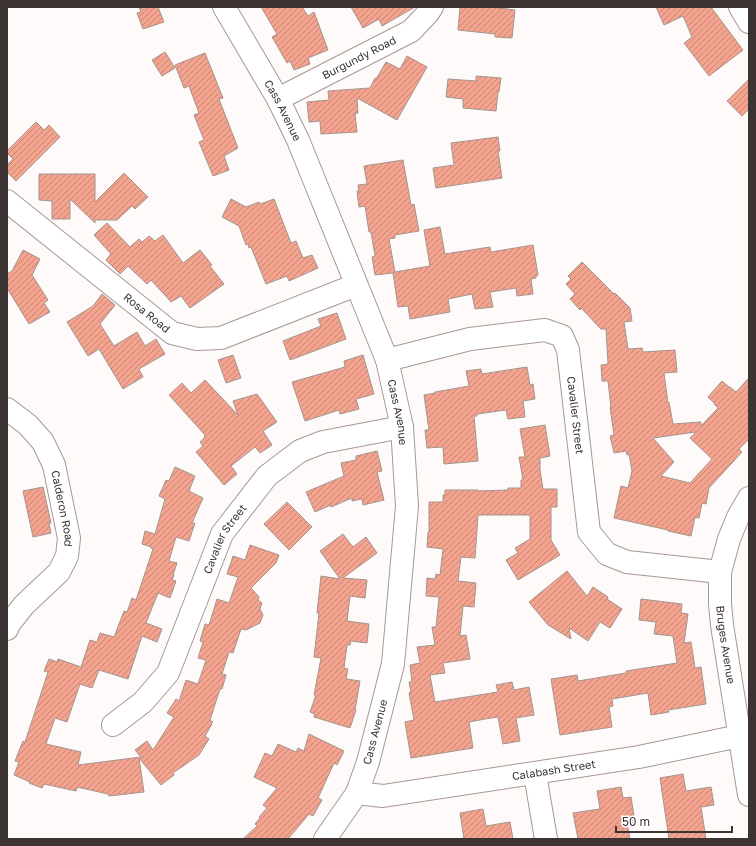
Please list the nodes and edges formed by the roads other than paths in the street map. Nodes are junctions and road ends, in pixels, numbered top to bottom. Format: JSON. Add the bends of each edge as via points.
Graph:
{"nodes":[{"id":1,"x":224,"y":7,"type":"edge"},
{"id":2,"x":432,"y":7,"type":"edge"},
{"id":3,"x":740,"y":7,"type":"edge"},
{"id":4,"x":749,"y":22,"type":"edge"},
{"id":5,"x":278,"y":99,"type":"junction"},
{"id":6,"x":7,"y":201,"type":"edge"},
{"id":7,"x":356,"y":284,"type":"junction"},
{"id":8,"x":386,"y":360,"type":"junction"},
{"id":9,"x":7,"y":409,"type":"edge"},
{"id":10,"x":402,"y":427,"type":"junction"},
{"id":11,"x":749,"y":498,"type":"edge"},
{"id":12,"x":720,"y":572,"type":"junction"},
{"id":13,"x":7,"y":629,"type":"edge"},
{"id":14,"x":113,"y":725,"type":"dead end"},
{"id":15,"x":744,"y":735,"type":"edge"},
{"id":16,"x":535,"y":774,"type":"junction"},
{"id":17,"x":357,"y":792,"type":"junction"},
{"id":18,"x":749,"y":795,"type":"edge"},
{"id":19,"x":325,"y":839,"type":"edge"},
{"id":20,"x":546,"y":839,"type":"edge"}],
"edges":[{"from":1,"to":5,"type":"street","name":"Cass Avenue"},
{"from":2,"to":5,"type":"street","name":"Burgundy Road","via":[[411,31]]},
{"from":3,"to":4,"type":"street"},
{"from":5,"to":7,"type":"street","name":"Cass Avenue","via":[[298,140]]},
{"from":6,"to":7,"type":"street","name":"Rosa Road","via":[[172,333],[197,339],[221,338]]},
{"from":7,"to":8,"type":"street","name":"Cass Avenue"},
{"from":8,"to":10,"type":"street","name":"Cass Avenue"},
{"from":8,"to":12,"type":"street","name":"Cavalier Street","via":[[470,339],[545,330],[562,336],[568,350],[589,532],[607,554],[627,562]]},
{"from":9,"to":13,"type":"street","name":"Calderon Road","via":[[43,442],[54,465],[70,538],[67,556],[59,572],[24,605]]},
{"from":10,"to":14,"type":"street","name":"Cavalier Street","via":[[323,442],[300,451],[267,476],[222,534],[168,673],[143,702]]},
{"from":10,"to":17,"type":"street","name":"Cass Avenue","via":[[407,506],[393,664],[368,762]]},
{"from":11,"to":12,"type":"street","name":"Bruges Avenue","via":[[729,539]]},
{"from":12,"to":15,"type":"street","name":"Bruges Avenue","via":[[722,625]]},
{"from":15,"to":16,"type":"street","name":"Calabash Street","via":[[639,757]]},
{"from":15,"to":18,"type":"street","name":"Bruges Avenue"},
{"from":16,"to":17,"type":"street","name":"Calabash Street","via":[[383,796]]},
{"from":16,"to":20,"type":"street"},
{"from":17,"to":19,"type":"street","name":"Cass Avenue"}]}
